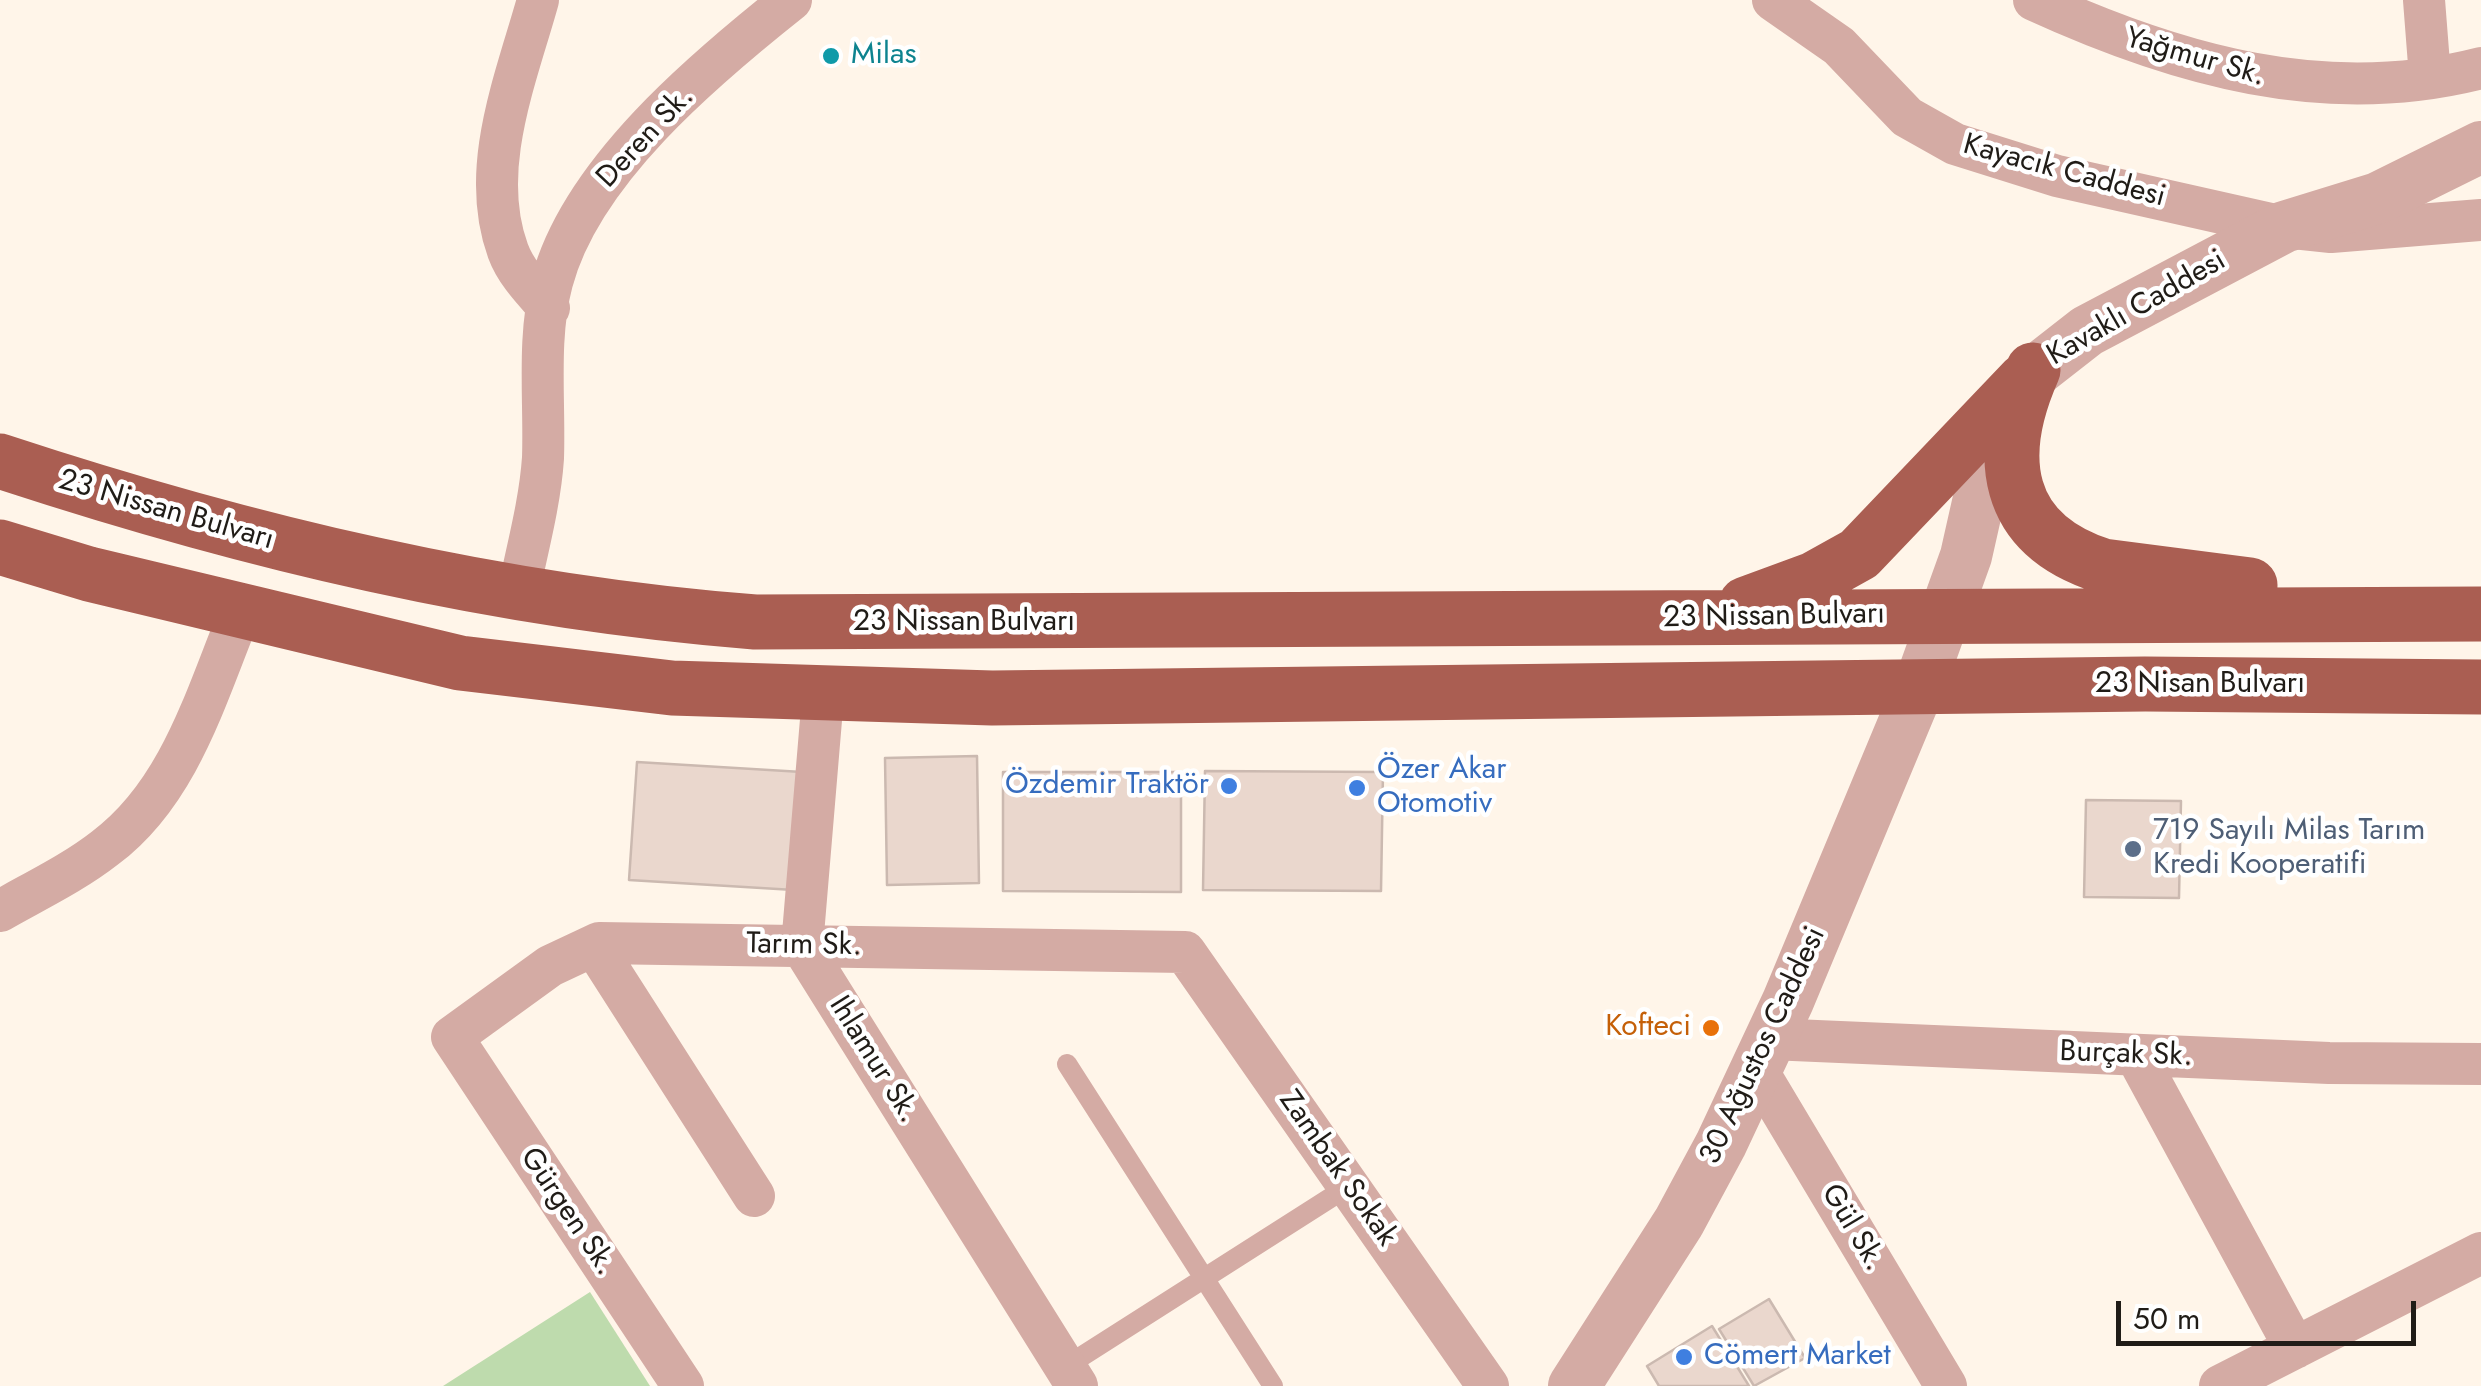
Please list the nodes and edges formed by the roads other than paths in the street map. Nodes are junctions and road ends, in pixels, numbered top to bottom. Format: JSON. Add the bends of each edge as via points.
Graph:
{"nodes":[{"id":1,"x":538,"y":0,"type":"edge"},
{"id":2,"x":791,"y":0,"type":"edge"},
{"id":3,"x":1773,"y":0,"type":"edge"},
{"id":4,"x":2034,"y":0,"type":"edge"},
{"id":5,"x":2424,"y":0,"type":"edge"},
{"id":6,"x":2481,"y":68,"type":"edge"},
{"id":7,"x":2430,"y":77,"type":"junction"},
{"id":8,"x":2481,"y":147,"type":"edge"},
{"id":9,"x":2481,"y":220,"type":"edge"},
{"id":10,"x":2284,"y":226,"type":"junction"},
{"id":11,"x":548,"y":308,"type":"junction"},
{"id":12,"x":2034,"y":370,"type":"junction"},
{"id":13,"x":0,"y":462,"type":"edge"},
{"id":14,"x":0,"y":547,"type":"edge"},
{"id":15,"x":518,"y":594,"type":"junction"},
{"id":16,"x":240,"y":612,"type":"junction"},
{"id":17,"x":2481,"y":614,"type":"edge"},
{"id":18,"x":1946,"y":615,"type":"junction"},
{"id":19,"x":1698,"y":618,"type":"junction"},
{"id":20,"x":1919,"y":687,"type":"junction"},
{"id":21,"x":2481,"y":687,"type":"edge"},
{"id":22,"x":823,"y":696,"type":"junction"},
{"id":23,"x":0,"y":911,"type":"edge"},
{"id":24,"x":594,"y":946,"type":"junction"},
{"id":25,"x":802,"y":946,"type":"junction"},
{"id":26,"x":1185,"y":952,"type":"joint"},
{"id":27,"x":452,"y":1038,"type":"joint"},
{"id":28,"x":1763,"y":1054,"type":"junction"},
{"id":29,"x":2136,"y":1056,"type":"junction"},
{"id":30,"x":1067,"y":1064,"type":"dead end"},
{"id":31,"x":2481,"y":1064,"type":"edge"},
{"id":32,"x":1349,"y":1186,"type":"junction"},
{"id":33,"x":754,"y":1196,"type":"dead end"},
{"id":34,"x":2481,"y":1253,"type":"edge"},
{"id":35,"x":1204,"y":1278,"type":"junction"},
{"id":36,"x":2295,"y":1348,"type":"junction"},
{"id":37,"x":1071,"y":1376,"type":"edge"},
{"id":38,"x":2240,"y":1382,"type":"edge"},
{"id":39,"x":682,"y":1386,"type":"edge"},
{"id":40,"x":1273,"y":1386,"type":"edge"},
{"id":41,"x":1488,"y":1386,"type":"edge"},
{"id":42,"x":1574,"y":1386,"type":"edge"},
{"id":43,"x":1946,"y":1386,"type":"edge"}],
"edges":[{"from":1,"to":11,"type":"street","via":[[501,127],[498,198],[508,251]]},
{"from":2,"to":11,"type":"street","name":"Deren Sk.","via":[[641,136],[606,177],[572,230]]},
{"from":3,"to":10,"type":"street","name":"Kayacık Caddesi","via":[[1838,46],[1907,117],[1955,144],[2057,176]]},
{"from":4,"to":7,"type":"street","name":"Yağmur Sk.","via":[[2224,71],[2282,82]]},
{"from":5,"to":7,"type":"street"},
{"from":6,"to":7,"type":"street","name":"Yağmur Sk."},
{"from":8,"to":10,"type":"street","name":"Kavaklı Caddesi","via":[[2378,198]]},
{"from":9,"to":10,"type":"street","name":"Kayacık Caddesi","via":[[2374,232]]},
{"from":10,"to":12,"type":"street","name":"Kavaklı Caddesi","via":[[2106,320]]},
{"from":11,"to":15,"type":"street","name":"Deren Sk.","via":[[542,462]]},
{"from":12,"to":17,"type":"highway","via":[[2014,425],[2009,464],[2034,522],[2080,559]]},
{"from":12,"to":18,"type":"street","name":"Kavaklı Caddesi","via":[[1992,445]]},
{"from":12,"to":19,"type":"highway","via":[[1859,554],[1779,593]]},
{"from":13,"to":15,"type":"highway","name":"23 Nissan Bulvarı","via":[[308,552]]},
{"from":14,"to":16,"type":"highway"},
{"from":15,"to":19,"type":"highway","name":"23 Nissan Bulvarı","via":[[626,612],[755,622]]},
{"from":16,"to":22,"type":"highway","via":[[460,664],[672,688]]},
{"from":16,"to":23,"type":"street","via":[[184,749],[142,816],[106,848]]},
{"from":17,"to":18,"type":"highway"},
{"from":18,"to":19,"type":"highway","name":"23 Nissan Bulvarı"},
{"from":18,"to":20,"type":"street","name":"Kavaklı Caddesi"},
{"from":20,"to":21,"type":"highway","name":"23 Nisan Bulvarı"},
{"from":20,"to":22,"type":"highway"},
{"from":20,"to":28,"type":"street","name":"30 Ağustos Caddesi"},
{"from":22,"to":25,"type":"street"},
{"from":24,"to":25,"type":"street","name":"Tarım Sk."},
{"from":24,"to":27,"type":"street","name":"Tarım Sk.","via":[[550,966]]},
{"from":24,"to":33,"type":"street"},
{"from":25,"to":26,"type":"street","name":"Tarım Sk."},
{"from":25,"to":37,"type":"street","name":"Ihlamur Sk."},
{"from":26,"to":32,"type":"street","name":"Zambak Sokak"},
{"from":27,"to":39,"type":"street","name":"Gürgen Sk."},
{"from":28,"to":29,"type":"street","name":"Burçak Sk."},
{"from":28,"to":42,"type":"street","name":"30 Ağustos Caddesi","via":[[1679,1222]]},
{"from":28,"to":43,"type":"street","name":"Gül Sk."},
{"from":29,"to":31,"type":"street","name":"Burçak Sk."},
{"from":29,"to":36,"type":"street"},
{"from":30,"to":35,"type":"lane"},
{"from":32,"to":35,"type":"lane"},
{"from":32,"to":41,"type":"street","name":"Zambak Sokak"},
{"from":34,"to":36,"type":"street"},
{"from":35,"to":37,"type":"lane"},
{"from":35,"to":40,"type":"lane"},
{"from":36,"to":38,"type":"street"}]}
